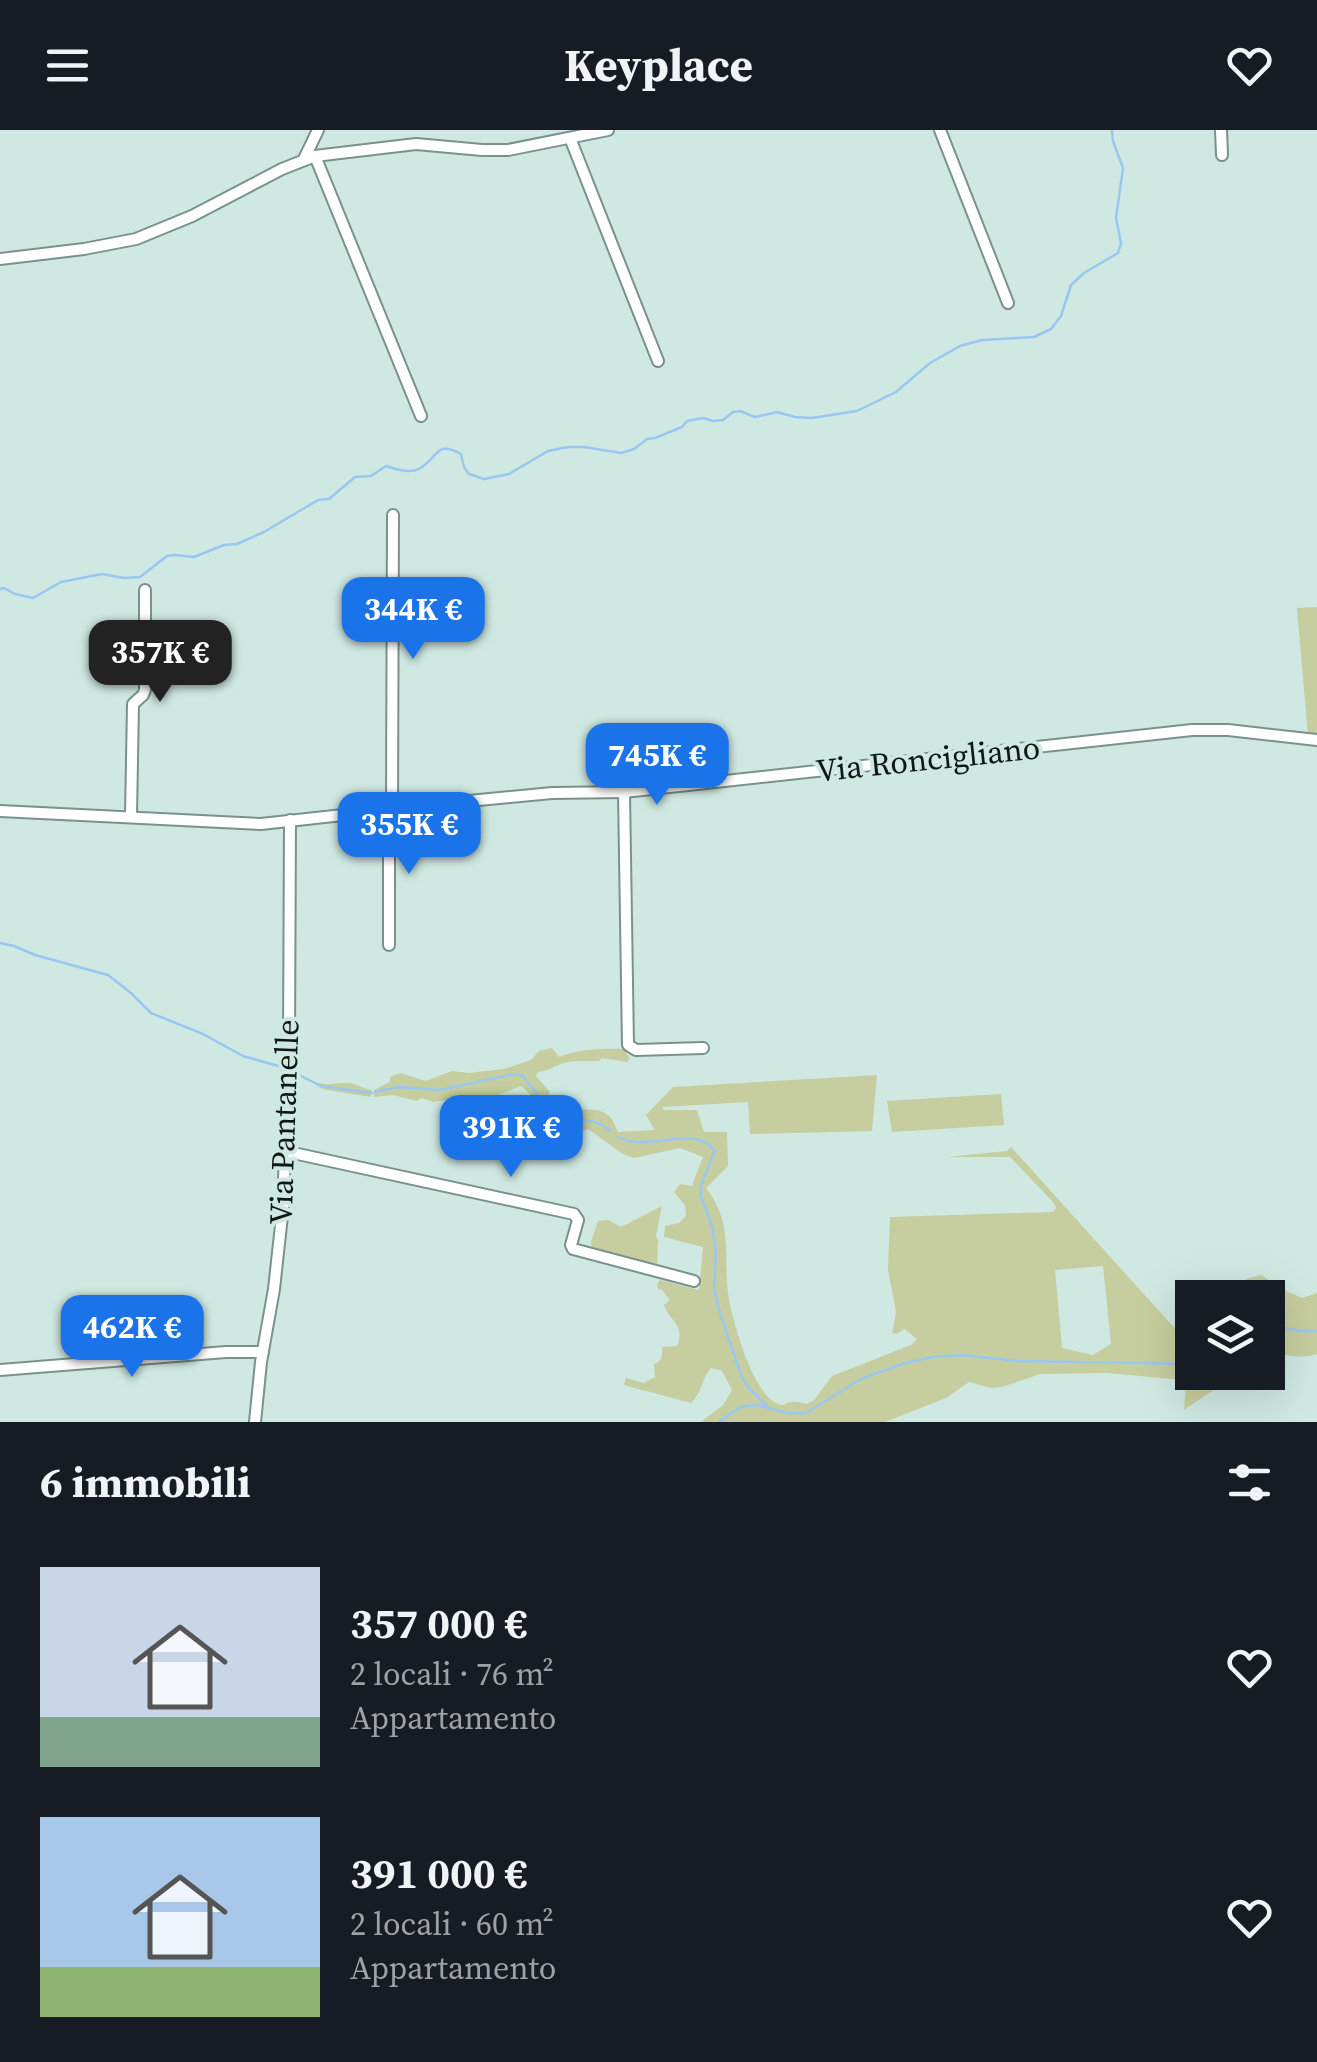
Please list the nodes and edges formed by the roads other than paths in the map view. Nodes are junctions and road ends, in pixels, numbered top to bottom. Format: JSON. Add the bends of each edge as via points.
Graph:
{"nodes":[{"id":1,"x":318,"y":130,"type":"edge"},
{"id":2,"x":608,"y":130,"type":"edge"},
{"id":3,"x":940,"y":130,"type":"edge"},
{"id":4,"x":1221,"y":130,"type":"edge"},
{"id":5,"x":570,"y":138,"type":"junction"},
{"id":6,"x":1222,"y":155,"type":"dead end"},
{"id":7,"x":310,"y":158,"type":"junction"},
{"id":8,"x":0,"y":259,"type":"edge"},
{"id":9,"x":1008,"y":303,"type":"dead end"},
{"id":10,"x":658,"y":362,"type":"dead end"},
{"id":11,"x":421,"y":416,"type":"dead end"},
{"id":12,"x":393,"y":515,"type":"dead end"},
{"id":13,"x":145,"y":590,"type":"dead end"},
{"id":14,"x":1317,"y":740,"type":"edge"},
{"id":15,"x":624,"y":792,"type":"junction"},
{"id":16,"x":391,"y":809,"type":"junction"},
{"id":17,"x":0,"y":811,"type":"edge"},
{"id":18,"x":131,"y":816,"type":"junction"},
{"id":19,"x":290,"y":820,"type":"junction"},
{"id":20,"x":389,"y":944,"type":"dead end"},
{"id":21,"x":703,"y":1048,"type":"dead end"},
{"id":22,"x":284,"y":1151,"type":"junction"},
{"id":23,"x":694,"y":1281,"type":"dead end"},
{"id":24,"x":262,"y":1352,"type":"junction"},
{"id":25,"x":0,"y":1370,"type":"edge"},
{"id":26,"x":254,"y":1422,"type":"edge"}],
"edges":[{"from":1,"to":7,"type":"street"},
{"from":2,"to":5,"type":"street"},
{"from":3,"to":9,"type":"street"},
{"from":4,"to":6,"type":"street"},
{"from":5,"to":7,"type":"street","via":[[508,150],[416,144]]},
{"from":5,"to":10,"type":"street"},
{"from":7,"to":8,"type":"street","via":[[148,234]]},
{"from":7,"to":11,"type":"street"},
{"from":12,"to":16,"type":"street"},
{"from":13,"to":18,"type":"street","via":[[144,690],[133,705]]},
{"from":14,"to":15,"type":"street","name":"Via Roncigliano","via":[[1192,730]]},
{"from":15,"to":16,"type":"street","name":"Via Roncigliano"},
{"from":15,"to":21,"type":"street","via":[[628,1046]]},
{"from":16,"to":19,"type":"street","name":"Via Roncigliano"},
{"from":16,"to":20,"type":"street"},
{"from":17,"to":18,"type":"street","name":"Via Roncigliano"},
{"from":18,"to":19,"type":"street","name":"Via Roncigliano","via":[[245,824]]},
{"from":19,"to":22,"type":"street","name":"Via Pantanelle"},
{"from":22,"to":23,"type":"street","via":[[574,1214],[573,1249]]},
{"from":22,"to":24,"type":"street","name":"Via Pantanelle","via":[[280,1241]]},
{"from":24,"to":25,"type":"street"},
{"from":24,"to":26,"type":"street","name":"Via Pantanelle"}]}
